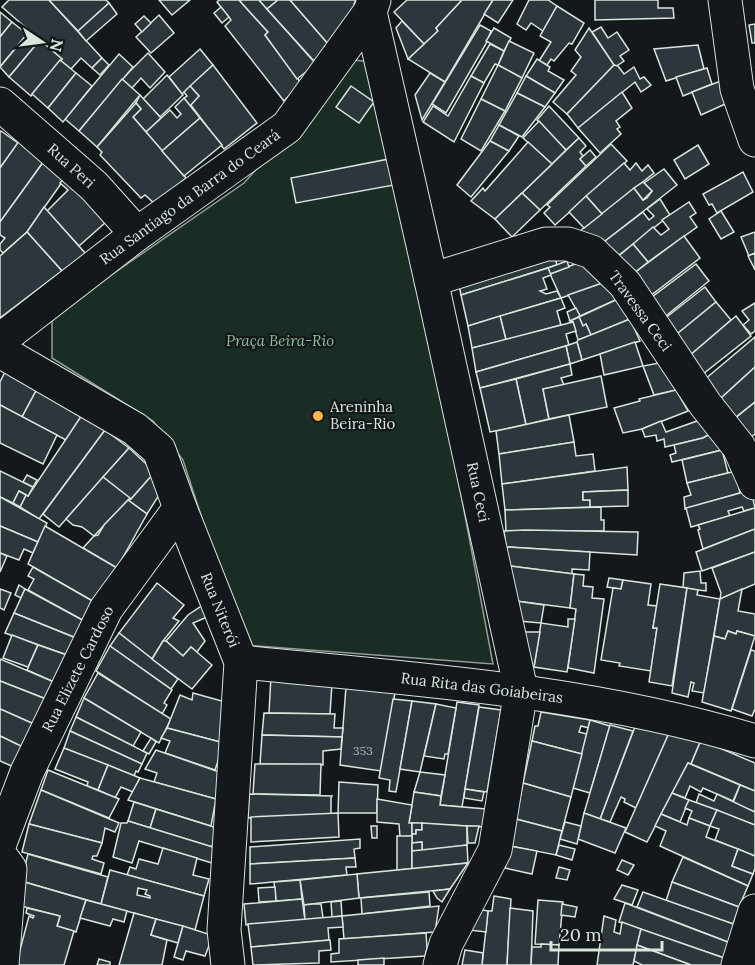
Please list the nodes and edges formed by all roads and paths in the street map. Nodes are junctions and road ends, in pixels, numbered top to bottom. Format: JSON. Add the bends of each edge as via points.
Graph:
{"nodes":[{"id":1,"x":724,"y":0,"type":"edge"},
{"id":2,"x":372,"y":6,"type":"edge"},
{"id":3,"x":0,"y":104,"type":"edge"},
{"id":4,"x":755,"y":140,"type":"edge"},
{"id":5,"x":137,"y":234,"type":"junction"},
{"id":6,"x":431,"y":280,"type":"junction"},
{"id":7,"x":0,"y":340,"type":"edge"},
{"id":8,"x":0,"y":351,"type":"edge"},
{"id":9,"x":755,"y":483,"type":"edge"},
{"id":10,"x":180,"y":508,"type":"junction"},
{"id":11,"x":241,"y":662,"type":"junction"},
{"id":12,"x":521,"y":690,"type":"junction"},
{"id":13,"x":755,"y":741,"type":"edge"},
{"id":14,"x":0,"y":843,"type":"edge"},
{"id":15,"x":0,"y":855,"type":"edge"},
{"id":16,"x":755,"y":911,"type":"edge"},
{"id":17,"x":2,"y":965,"type":"edge"},
{"id":18,"x":228,"y":965,"type":"edge"},
{"id":19,"x":440,"y":965,"type":"edge"},
{"id":20,"x":738,"y":965,"type":"edge"}],
"edges":[{"from":1,"to":4,"type":"street","via":[[737,89]]},
{"from":2,"to":5,"type":"street","name":"Rua Santiago da Barra do Ceará","via":[[287,127]]},
{"from":2,"to":6,"type":"street","name":"Rua Ceci"},
{"from":3,"to":5,"type":"street","name":"Rua Peri","via":[[94,186]]},
{"from":5,"to":7,"type":"street","name":"Rua Santiago da Barra do Ceará"},
{"from":6,"to":9,"type":"street","name":"Travessa Ceci","via":[[546,244],[568,244],[592,252],[625,284],[705,404],[739,447]]},
{"from":6,"to":12,"type":"street","name":"Rua Ceci"},
{"from":8,"to":10,"type":"street","name":"Rua Niterói","via":[[135,429],[159,450]]},
{"from":10,"to":11,"type":"street","name":"Rua Niterói"},
{"from":10,"to":14,"type":"street","name":"Rua Elizete Cardoso","via":[[106,609],[27,772]]},
{"from":11,"to":12,"type":"street","name":"Rua Rita das Goiabeiras"},
{"from":11,"to":18,"type":"street","name":"Rua Niterói","via":[[224,930]]},
{"from":12,"to":13,"type":"street","name":"Rua Rita das Goiabeiras","via":[[654,715]]},
{"from":12,"to":19,"type":"street","name":"Rua Ceci","via":[[495,850],[446,944]]},
{"from":15,"to":17,"type":"street","via":[[10,869]]},
{"from":16,"to":20,"type":"street"}]}
